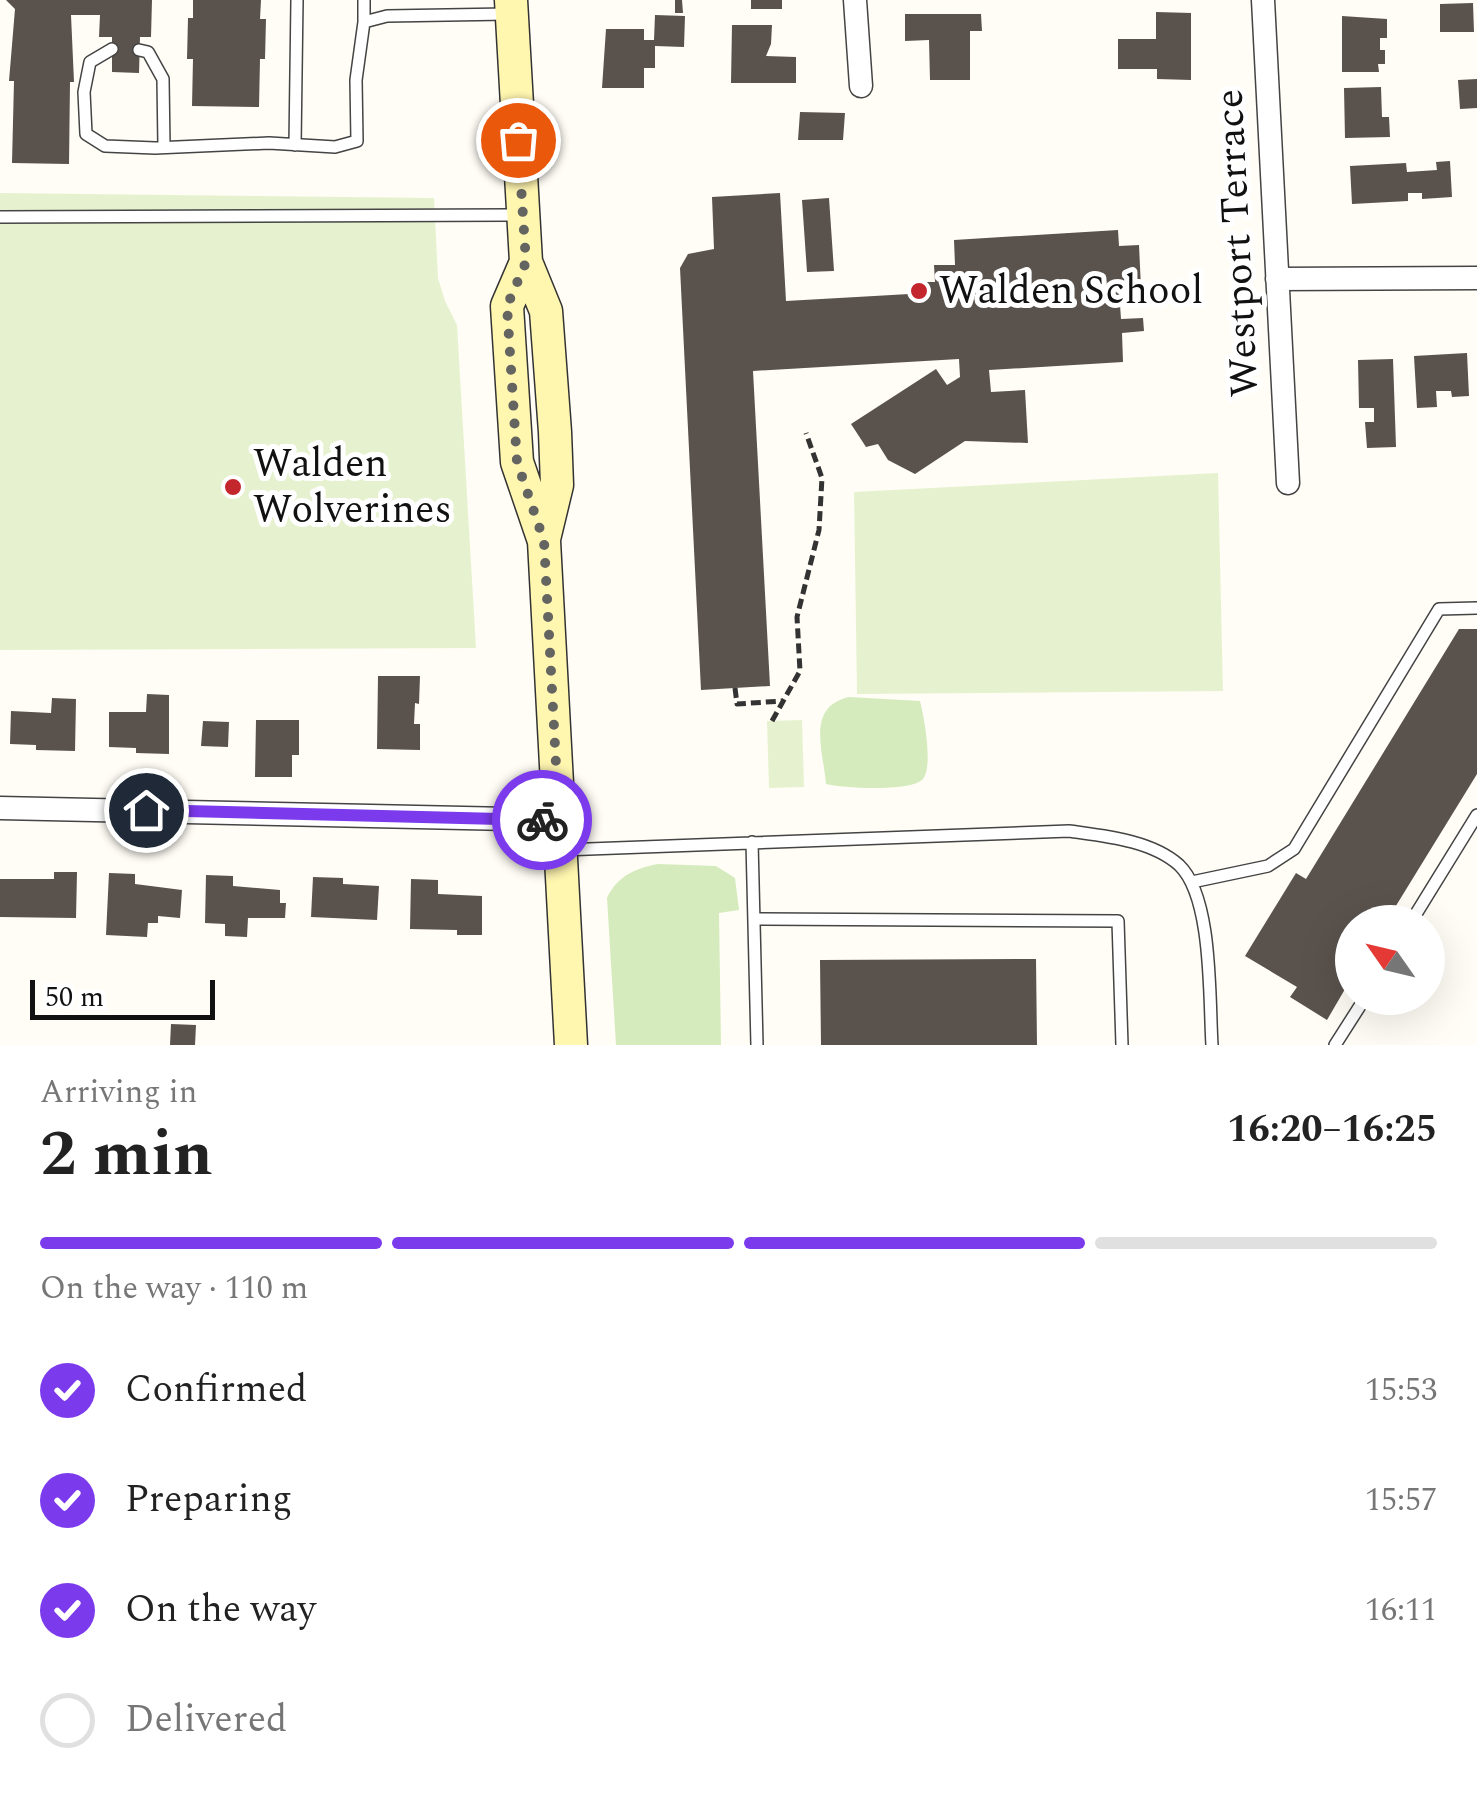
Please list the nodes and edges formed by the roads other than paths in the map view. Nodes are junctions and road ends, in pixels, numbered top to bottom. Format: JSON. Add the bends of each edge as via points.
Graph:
{"nodes":[{"id":1,"x":297,"y":0,"type":"edge"},
{"id":2,"x":364,"y":0,"type":"edge"},
{"id":3,"x":856,"y":0,"type":"edge"},
{"id":4,"x":1262,"y":0,"type":"edge"},
{"id":5,"x":511,"y":7,"type":"edge"},
{"id":6,"x":364,"y":22,"type":"junction"},
{"id":7,"x":112,"y":50,"type":"dead end"},
{"id":8,"x":139,"y":50,"type":"dead end"},
{"id":9,"x":861,"y":86,"type":"dead end"},
{"id":10,"x":294,"y":145,"type":"junction"},
{"id":11,"x":164,"y":148,"type":"junction"},
{"id":12,"x":523,"y":214,"type":"junction"},
{"id":13,"x":0,"y":217,"type":"edge"},
{"id":14,"x":1477,"y":278,"type":"edge"},
{"id":15,"x":1277,"y":279,"type":"junction"},
{"id":16,"x":1288,"y":483,"type":"dead end"},
{"id":17,"x":1477,"y":608,"type":"edge"},
{"id":18,"x":0,"y":808,"type":"edge"},
{"id":19,"x":1477,"y":814,"type":"edge"},
{"id":20,"x":560,"y":835,"type":"junction"},
{"id":21,"x":752,"y":842,"type":"junction"},
{"id":22,"x":1192,"y":882,"type":"junction"},
{"id":23,"x":1421,"y":905,"type":"edge"},
{"id":24,"x":754,"y":918,"type":"junction"},
{"id":25,"x":1354,"y":1015,"type":"edge"},
{"id":26,"x":571,"y":1045,"type":"edge"},
{"id":27,"x":757,"y":1045,"type":"edge"},
{"id":28,"x":1122,"y":1045,"type":"edge"},
{"id":29,"x":1212,"y":1045,"type":"edge"},
{"id":30,"x":1335,"y":1045,"type":"edge"}],
"edges":[{"from":1,"to":10,"type":"lane"},
{"from":2,"to":6,"type":"lane"},
{"from":3,"to":9,"type":"street"},
{"from":4,"to":15,"type":"street","name":"Westport Terrace"},
{"from":5,"to":6,"type":"lane"},
{"from":5,"to":12,"type":"main road"},
{"from":6,"to":10,"type":"lane","via":[[357,141]]},
{"from":7,"to":11,"type":"lane","via":[[90,62],[86,134],[105,146]]},
{"from":8,"to":11,"type":"lane","via":[[148,52],[163,79]]},
{"from":10,"to":11,"type":"lane"},
{"from":12,"to":13,"type":"lane"},
{"from":12,"to":20,"type":"main road","via":[[526,262],[507,306],[517,462],[544,541]]},
{"from":14,"to":15,"type":"street"},
{"from":15,"to":16,"type":"street","name":"Westport Terrace"},
{"from":17,"to":22,"type":"lane","via":[[1439,608],[1294,849],[1268,866]]},
{"from":18,"to":20,"type":"street"},
{"from":19,"to":23,"type":"lane"},
{"from":20,"to":21,"type":"lane"},
{"from":20,"to":26,"type":"main road"},
{"from":21,"to":22,"type":"lane","via":[[1069,830],[1127,840],[1177,863]]},
{"from":21,"to":24,"type":"lane"},
{"from":22,"to":29,"type":"lane","via":[[1202,911]]},
{"from":24,"to":27,"type":"lane"},
{"from":24,"to":28,"type":"lane","via":[[1118,921]]},
{"from":25,"to":30,"type":"lane"}]}
